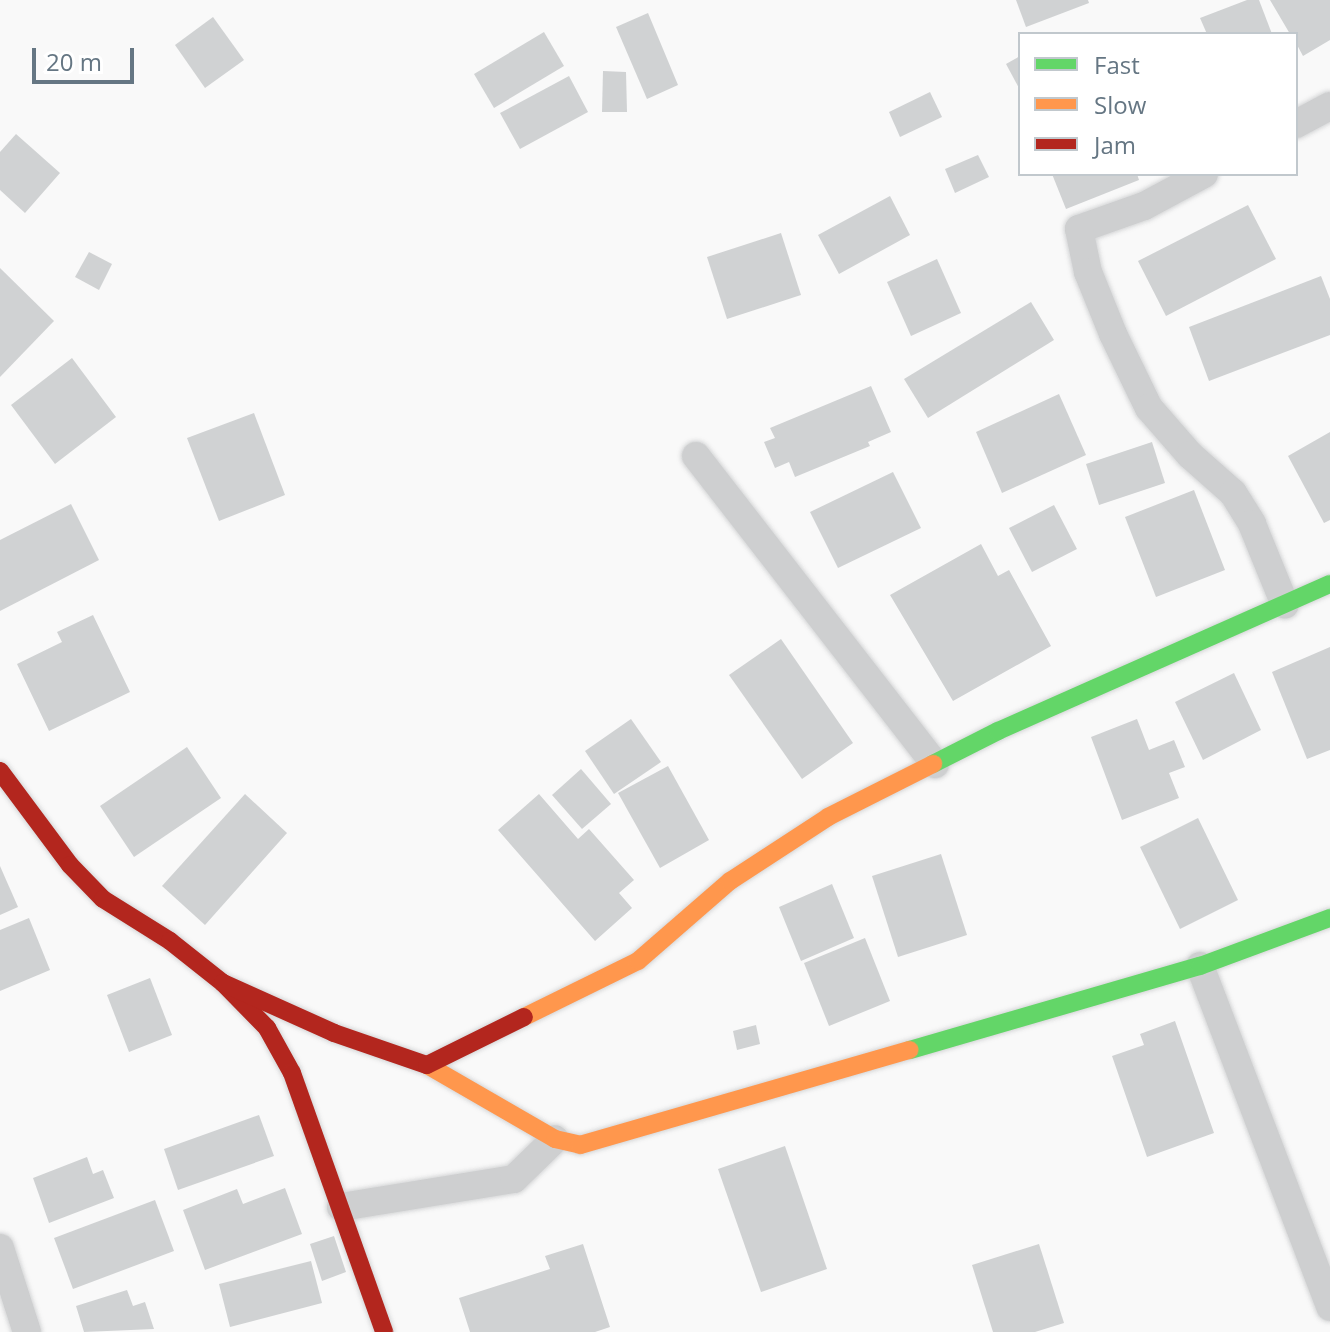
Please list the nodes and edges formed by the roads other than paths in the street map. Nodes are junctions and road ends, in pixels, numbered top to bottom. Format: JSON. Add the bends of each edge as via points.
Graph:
{"nodes":[{"id":1,"x":1330,"y":106,"type":"edge"},
{"id":2,"x":1298,"y":123,"type":"edge"},
{"id":3,"x":1200,"y":176,"type":"edge"},
{"id":4,"x":696,"y":456,"type":"dead end"},
{"id":5,"x":1330,"y":584,"type":"edge"},
{"id":6,"x":1285,"y":605,"type":"junction"},
{"id":7,"x":935,"y":764,"type":"junction"},
{"id":8,"x":0,"y":771,"type":"edge"},
{"id":9,"x":1330,"y":918,"type":"edge"},
{"id":10,"x":1200,"y":966,"type":"junction"},
{"id":11,"x":223,"y":983,"type":"junction"},
{"id":12,"x":427,"y":1065,"type":"junction"},
{"id":13,"x":555,"y":1139,"type":"junction"},
{"id":14,"x":341,"y":1207,"type":"junction"},
{"id":15,"x":0,"y":1248,"type":"edge"},
{"id":16,"x":1330,"y":1307,"type":"edge"},
{"id":17,"x":27,"y":1332,"type":"edge"},
{"id":18,"x":384,"y":1332,"type":"edge"}],
"edges":[{"from":1,"to":2,"type":"street"},
{"from":3,"to":6,"type":"street","via":[[1144,206],[1079,229],[1088,272],[1149,408],[1233,493],[1252,524]]},
{"from":4,"to":7,"type":"street"},
{"from":5,"to":6,"type":"street"},
{"from":6,"to":7,"type":"street"},
{"from":7,"to":12,"type":"street","via":[[828,817],[730,881],[638,961]]},
{"from":8,"to":11,"type":"street","via":[[70,865],[103,899],[170,941]]},
{"from":9,"to":10,"type":"street"},
{"from":10,"to":13,"type":"street","via":[[580,1145]]},
{"from":10,"to":16,"type":"street"},
{"from":11,"to":12,"type":"street","via":[[334,1033]]},
{"from":11,"to":14,"type":"street","via":[[267,1028],[292,1073]]},
{"from":12,"to":13,"type":"street"},
{"from":13,"to":14,"type":"street","via":[[514,1179]]},
{"from":14,"to":18,"type":"street"},
{"from":15,"to":17,"type":"street"}]}
